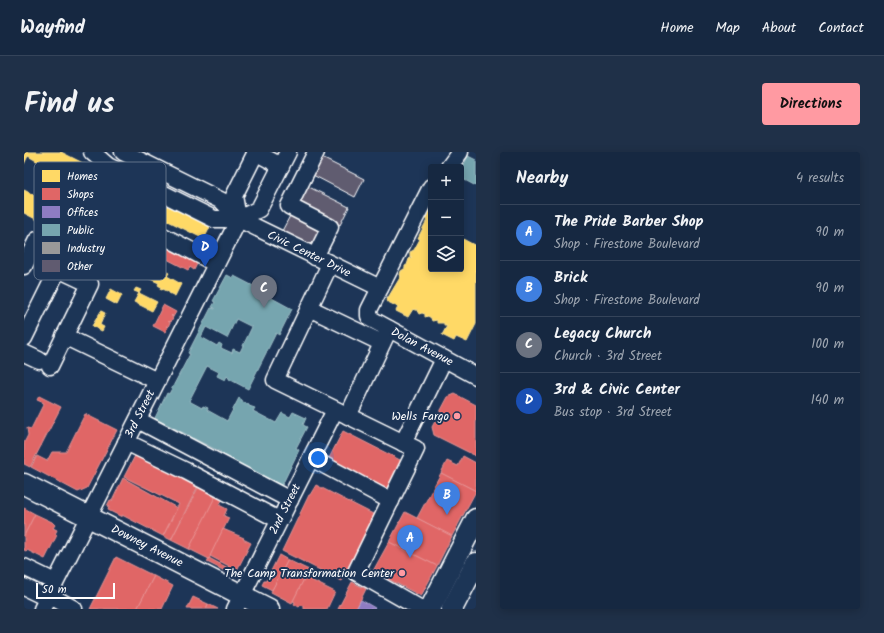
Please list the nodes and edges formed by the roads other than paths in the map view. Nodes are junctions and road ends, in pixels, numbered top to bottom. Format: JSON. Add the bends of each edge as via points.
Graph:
{"nodes":[{"id":1,"x":123,"y":152,"type":"edge"},
{"id":2,"x":256,"y":152,"type":"edge"},
{"id":3,"x":316,"y":152,"type":"edge"},
{"id":4,"x":460,"y":152,"type":"edge"},
{"id":5,"x":96,"y":153,"type":"edge"},
{"id":6,"x":284,"y":159,"type":"edge"},
{"id":7,"x":104,"y":162,"type":"edge"},
{"id":8,"x":143,"y":162,"type":"edge"},
{"id":9,"x":451,"y":164,"type":"edge"},
{"id":10,"x":166,"y":173,"type":"edge"},
{"id":11,"x":428,"y":193,"type":"edge"},
{"id":12,"x":166,"y":195,"type":"edge"},
{"id":13,"x":239,"y":219,"type":"junction"},
{"id":14,"x":166,"y":231,"type":"edge"},
{"id":15,"x":166,"y":236,"type":"edge"},
{"id":16,"x":34,"y":239,"type":"edge"},
{"id":17,"x":315,"y":257,"type":"junction"},
{"id":18,"x":218,"y":260,"type":"junction"},
{"id":19,"x":330,"y":264,"type":"junction"},
{"id":20,"x":24,"y":266,"type":"edge"},
{"id":21,"x":53,"y":280,"type":"edge"},
{"id":22,"x":81,"y":280,"type":"edge"},
{"id":23,"x":380,"y":288,"type":"junction"},
{"id":24,"x":310,"y":308,"type":"junction"},
{"id":25,"x":64,"y":336,"type":"junction"},
{"id":26,"x":386,"y":336,"type":"junction"},
{"id":27,"x":24,"y":338,"type":"edge"},
{"id":28,"x":24,"y":352,"type":"edge"},
{"id":29,"x":444,"y":359,"type":"junction"},
{"id":30,"x":476,"y":376,"type":"edge"},
{"id":31,"x":157,"y":381,"type":"junction"},
{"id":32,"x":341,"y":413,"type":"junction"},
{"id":33,"x":138,"y":420,"type":"junction"},
{"id":34,"x":126,"y":442,"type":"junction"},
{"id":35,"x":403,"y":443,"type":"junction"},
{"id":36,"x":311,"y":458,"type":"junction"},
{"id":37,"x":24,"y":484,"type":"edge"},
{"id":38,"x":290,"y":500,"type":"junction"},
{"id":39,"x":391,"y":501,"type":"junction"},
{"id":40,"x":89,"y":517,"type":"junction"},
{"id":41,"x":476,"y":519,"type":"edge"},
{"id":42,"x":280,"y":520,"type":"junction"},
{"id":43,"x":476,"y":563,"type":"edge"},
{"id":44,"x":24,"y":567,"type":"edge"},
{"id":45,"x":24,"y":587,"type":"edge"},
{"id":46,"x":48,"y":596,"type":"edge"},
{"id":47,"x":239,"y":602,"type":"edge"},
{"id":48,"x":74,"y":609,"type":"edge"},
{"id":49,"x":269,"y":609,"type":"edge"},
{"id":50,"x":422,"y":609,"type":"edge"},
{"id":51,"x":430,"y":609,"type":"edge"},
{"id":52,"x":452,"y":609,"type":"edge"}],
"edges":[{"from":1,"to":8,"type":"street","name":"Civic Center Drive"},
{"from":2,"to":6,"type":"street"},
{"from":2,"to":13,"type":"street","via":[[234,196]]},
{"from":3,"to":17,"type":"street","via":[[289,206],[330,227]]},
{"from":4,"to":9,"type":"street"},
{"from":5,"to":7,"type":"street","name":"Civic Center Drive"},
{"from":6,"to":13,"type":"street","via":[[259,209]]},
{"from":10,"to":13,"type":"street","name":"Civic Center Drive","via":[[222,201]]},
{"from":11,"to":23,"type":"street"},
{"from":12,"to":13,"type":"street","name":"Civic Center Drive","via":[[214,219]]},
{"from":13,"to":17,"type":"street","name":"Civic Center Drive"},
{"from":13,"to":18,"type":"street","name":"3rd Street"},
{"from":14,"to":18,"type":"street"},
{"from":15,"to":18,"type":"street"},
{"from":16,"to":20,"type":"street"},
{"from":17,"to":19,"type":"street","name":"Civic Center Drive"},
{"from":18,"to":31,"type":"street","name":"3rd Street"},
{"from":19,"to":23,"type":"street","name":"Civic Center Drive"},
{"from":19,"to":24,"type":"street"},
{"from":21,"to":27,"type":"street"},
{"from":22,"to":25,"type":"street","via":[[90,284]]},
{"from":23,"to":26,"type":"street","name":"Dolan Avenue","via":[[369,310],[369,316]]},
{"from":24,"to":26,"type":"street"},
{"from":24,"to":32,"type":"street","via":[[275,380]]},
{"from":25,"to":28,"type":"street","via":[[44,363]]},
{"from":25,"to":31,"type":"street"},
{"from":26,"to":29,"type":"street","name":"Dolan Avenue"},
{"from":26,"to":32,"type":"street","name":"2nd Street"},
{"from":29,"to":30,"type":"street","name":"Dolan Avenue"},
{"from":29,"to":35,"type":"street"},
{"from":31,"to":33,"type":"street","name":"3rd Street"},
{"from":32,"to":35,"type":"street"},
{"from":32,"to":36,"type":"street","name":"2nd Street"},
{"from":33,"to":34,"type":"street","name":"3rd Street"},
{"from":33,"to":38,"type":"street"},
{"from":34,"to":40,"type":"street","name":"3rd Street"},
{"from":34,"to":42,"type":"street"},
{"from":35,"to":39,"type":"street","via":[[416,449]]},
{"from":36,"to":38,"type":"street","name":"2nd Street"},
{"from":36,"to":39,"type":"street"},
{"from":37,"to":40,"type":"main road","name":"Downey Avenue"},
{"from":38,"to":42,"type":"street","name":"2nd Street"},
{"from":39,"to":50,"type":"street","via":[[356,572]]},
{"from":40,"to":46,"type":"street","name":"3rd Street"},
{"from":40,"to":47,"type":"main road","name":"Downey Avenue"},
{"from":41,"to":51,"type":"main road"},
{"from":42,"to":47,"type":"street","name":"2nd Street"},
{"from":43,"to":52,"type":"main road"},
{"from":44,"to":46,"type":"street"},
{"from":45,"to":46,"type":"street"},
{"from":46,"to":48,"type":"street"},
{"from":47,"to":49,"type":"main road","name":"Downey Avenue"}]}
